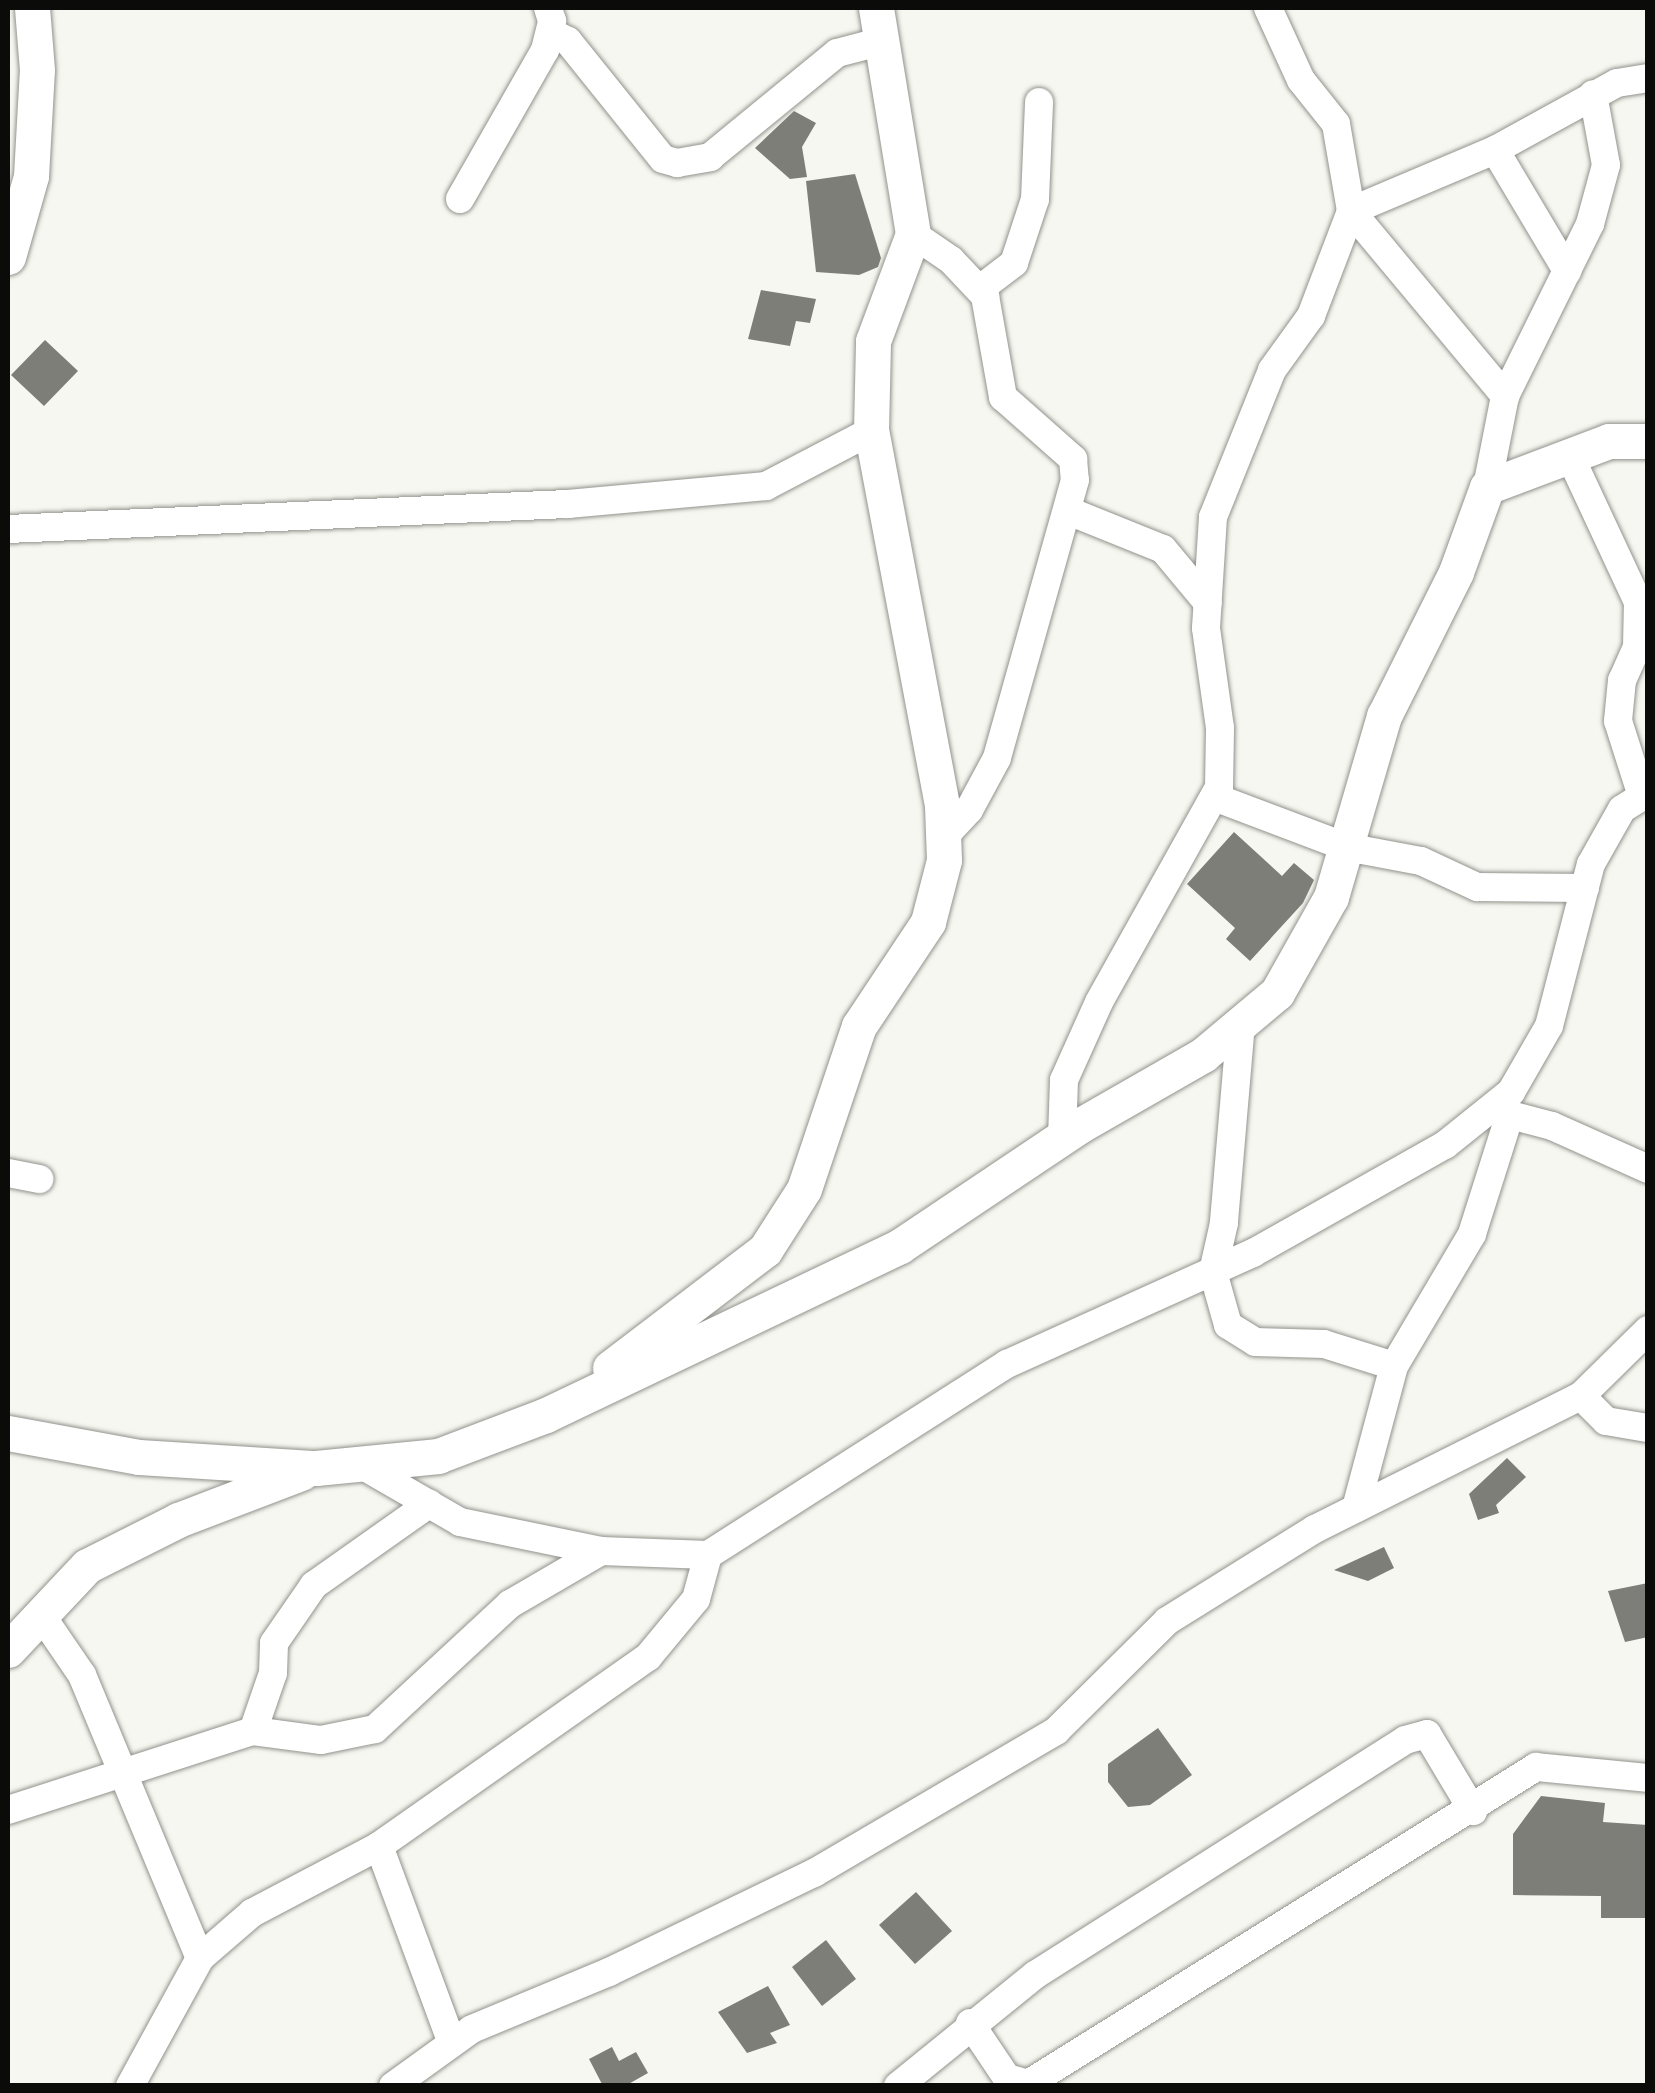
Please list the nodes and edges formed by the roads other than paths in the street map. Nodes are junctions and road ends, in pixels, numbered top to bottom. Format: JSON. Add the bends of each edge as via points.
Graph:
{"nodes":[{"id":1,"x":32,"y":8,"type":"edge"},
{"id":2,"x":1268,"y":8,"type":"edge"},
{"id":3,"x":549,"y":20,"type":"edge"},
{"id":4,"x":878,"y":25,"type":"edge"},
{"id":5,"x":1648,"y":78,"type":"edge"},
{"id":6,"x":1594,"y":94,"type":"junction"},
{"id":7,"x":1039,"y":102,"type":"dead end"},
{"id":8,"x":1495,"y":150,"type":"junction"},
{"id":9,"x":460,"y":199,"type":"dead end"},
{"id":10,"x":1351,"y":211,"type":"junction"},
{"id":11,"x":914,"y":234,"type":"junction"},
{"id":12,"x":8,"y":257,"type":"edge"},
{"id":13,"x":1568,"y":271,"type":"junction"},
{"id":14,"x":980,"y":290,"type":"junction"},
{"id":15,"x":1505,"y":396,"type":"junction"},
{"id":16,"x":871,"y":431,"type":"junction"},
{"id":17,"x":1648,"y":442,"type":"edge"},
{"id":18,"x":1569,"y":454,"type":"junction"},
{"id":19,"x":1488,"y":487,"type":"junction"},
{"id":20,"x":1070,"y":512,"type":"junction"},
{"id":21,"x":8,"y":529,"type":"edge"},
{"id":22,"x":1208,"y":603,"type":"junction"},
{"id":23,"x":1645,"y":795,"type":"edge"},
{"id":24,"x":1214,"y":796,"type":"junction"},
{"id":25,"x":944,"y":838,"type":"junction"},
{"id":26,"x":1346,"y":847,"type":"junction"},
{"id":27,"x":1584,"y":888,"type":"junction"},
{"id":28,"x":1241,"y":1023,"type":"junction"},
{"id":29,"x":1500,"y":1112,"type":"junction"},
{"id":30,"x":1062,"y":1138,"type":"junction"},
{"id":31,"x":1648,"y":1169,"type":"edge"},
{"id":32,"x":8,"y":1173,"type":"edge"},
{"id":33,"x":39,"y":1179,"type":"dead end"},
{"id":34,"x":1212,"y":1272,"type":"junction"},
{"id":35,"x":1648,"y":1330,"type":"edge"},
{"id":36,"x":1394,"y":1366,"type":"junction"},
{"id":37,"x":1580,"y":1396,"type":"junction"},
{"id":38,"x":546,"y":1414,"type":"junction"},
{"id":39,"x":1648,"y":1428,"type":"edge"},
{"id":40,"x":8,"y":1433,"type":"edge"},
{"id":41,"x":358,"y":1463,"type":"junction"},
{"id":42,"x":316,"y":1468,"type":"junction"},
{"id":43,"x":429,"y":1504,"type":"junction"},
{"id":44,"x":1356,"y":1508,"type":"junction"},
{"id":45,"x":601,"y":1551,"type":"junction"},
{"id":46,"x":708,"y":1555,"type":"junction"},
{"id":47,"x":43,"y":1618,"type":"junction"},
{"id":48,"x":8,"y":1650,"type":"edge"},
{"id":49,"x":253,"y":1731,"type":"junction"},
{"id":50,"x":119,"y":1772,"type":"junction"},
{"id":51,"x":1648,"y":1778,"type":"edge"},
{"id":52,"x":8,"y":1810,"type":"edge"},
{"id":53,"x":1473,"y":1812,"type":"junction"},
{"id":54,"x":379,"y":1846,"type":"junction"},
{"id":55,"x":200,"y":1958,"type":"junction"},
{"id":56,"x":970,"y":2022,"type":"junction"},
{"id":57,"x":452,"y":2043,"type":"junction"},
{"id":58,"x":130,"y":2086,"type":"edge"},
{"id":59,"x":393,"y":2086,"type":"edge"},
{"id":60,"x":898,"y":2086,"type":"edge"}],
"edges":[{"from":1,"to":12,"type":"street","via":[[37,70],[31,176]]},
{"from":2,"to":10,"type":"street","via":[[1300,80],[1336,124]]},
{"from":3,"to":4,"type":"street","via":[[663,159],[677,162],[710,157]]},
{"from":3,"to":9,"type":"street"},
{"from":4,"to":11,"type":"street"},
{"from":5,"to":6,"type":"street"},
{"from":6,"to":8,"type":"street"},
{"from":6,"to":13,"type":"street","via":[[1606,165]]},
{"from":7,"to":14,"type":"street","via":[[1036,199],[1014,264]]},
{"from":8,"to":10,"type":"street"},
{"from":8,"to":13,"type":"street"},
{"from":10,"to":15,"type":"street"},
{"from":10,"to":22,"type":"street","via":[[1311,316],[1272,370],[1213,517]]},
{"from":11,"to":14,"type":"street"},
{"from":11,"to":16,"type":"street","via":[[873,341]]},
{"from":13,"to":15,"type":"street"},
{"from":14,"to":20,"type":"street","via":[[1003,397],[1073,460]]},
{"from":15,"to":19,"type":"street"},
{"from":16,"to":21,"type":"street","via":[[766,486],[568,504]]},
{"from":16,"to":25,"type":"street"},
{"from":17,"to":18,"type":"street","via":[[1609,442]]},
{"from":18,"to":19,"type":"street"},
{"from":18,"to":23,"type":"street","via":[[1638,602],[1637,647],[1622,680],[1618,720]]},
{"from":19,"to":26,"type":"street","via":[[1456,572],[1384,716]]},
{"from":20,"to":22,"type":"street","via":[[1162,549]]},
{"from":20,"to":25,"type":"street","via":[[1043,611],[1010,692],[997,758],[969,810]]},
{"from":22,"to":24,"type":"street","via":[[1220,728]]},
{"from":23,"to":27,"type":"street","via":[[1622,809]]},
{"from":24,"to":26,"type":"street"},
{"from":24,"to":30,"type":"street","via":[[1064,1080]]},
{"from":25,"to":38,"type":"street","via":[[928,922],[858,1026],[804,1189],[765,1250]]},
{"from":26,"to":27,"type":"street","via":[[1421,861],[1477,887]]},
{"from":26,"to":28,"type":"street","via":[[1331,897],[1276,993]]},
{"from":27,"to":29,"type":"street","via":[[1549,1026]]},
{"from":28,"to":30,"type":"street","via":[[1202,1055]]},
{"from":28,"to":34,"type":"street","via":[[1224,1223]]},
{"from":29,"to":31,"type":"street"},
{"from":29,"to":34,"type":"street"},
{"from":29,"to":36,"type":"street","via":[[1472,1234]]},
{"from":30,"to":38,"type":"street","via":[[900,1246]]},
{"from":32,"to":33,"type":"street"},
{"from":34,"to":36,"type":"street","via":[[1228,1325],[1256,1342],[1324,1344]]},
{"from":34,"to":46,"type":"street","via":[[1007,1364]]},
{"from":35,"to":37,"type":"street"},
{"from":36,"to":44,"type":"street"},
{"from":37,"to":39,"type":"street","via":[[1606,1420]]},
{"from":37,"to":44,"type":"street"},
{"from":38,"to":41,"type":"street","via":[[438,1456]]},
{"from":40,"to":42,"type":"street","via":[[139,1457]]},
{"from":41,"to":42,"type":"street"},
{"from":41,"to":43,"type":"street"},
{"from":42,"to":47,"type":"street","via":[[178,1520],[87,1566]]},
{"from":43,"to":45,"type":"street","via":[[460,1522]]},
{"from":43,"to":49,"type":"street","via":[[314,1585],[274,1644],[273,1673]]},
{"from":44,"to":57,"type":"street","via":[[1167,1621],[1056,1731],[814,1873]]},
{"from":45,"to":46,"type":"street"},
{"from":45,"to":49,"type":"street","via":[[510,1604],[375,1730],[322,1740]]},
{"from":46,"to":54,"type":"street","via":[[696,1599],[648,1658]]},
{"from":47,"to":48,"type":"street"},
{"from":47,"to":50,"type":"street","via":[[82,1675]]},
{"from":49,"to":50,"type":"street"},
{"from":50,"to":52,"type":"street"},
{"from":50,"to":55,"type":"street"},
{"from":51,"to":53,"type":"street","via":[[1536,1767]]},
{"from":53,"to":56,"type":"street","via":[[1028,2084],[1007,2078]]},
{"from":53,"to":56,"type":"street","via":[[1427,1734],[1405,1740]]},
{"from":54,"to":55,"type":"street","via":[[252,1913]]},
{"from":54,"to":57,"type":"street"},
{"from":55,"to":58,"type":"street"},
{"from":56,"to":60,"type":"street"},
{"from":57,"to":59,"type":"street"}]}
